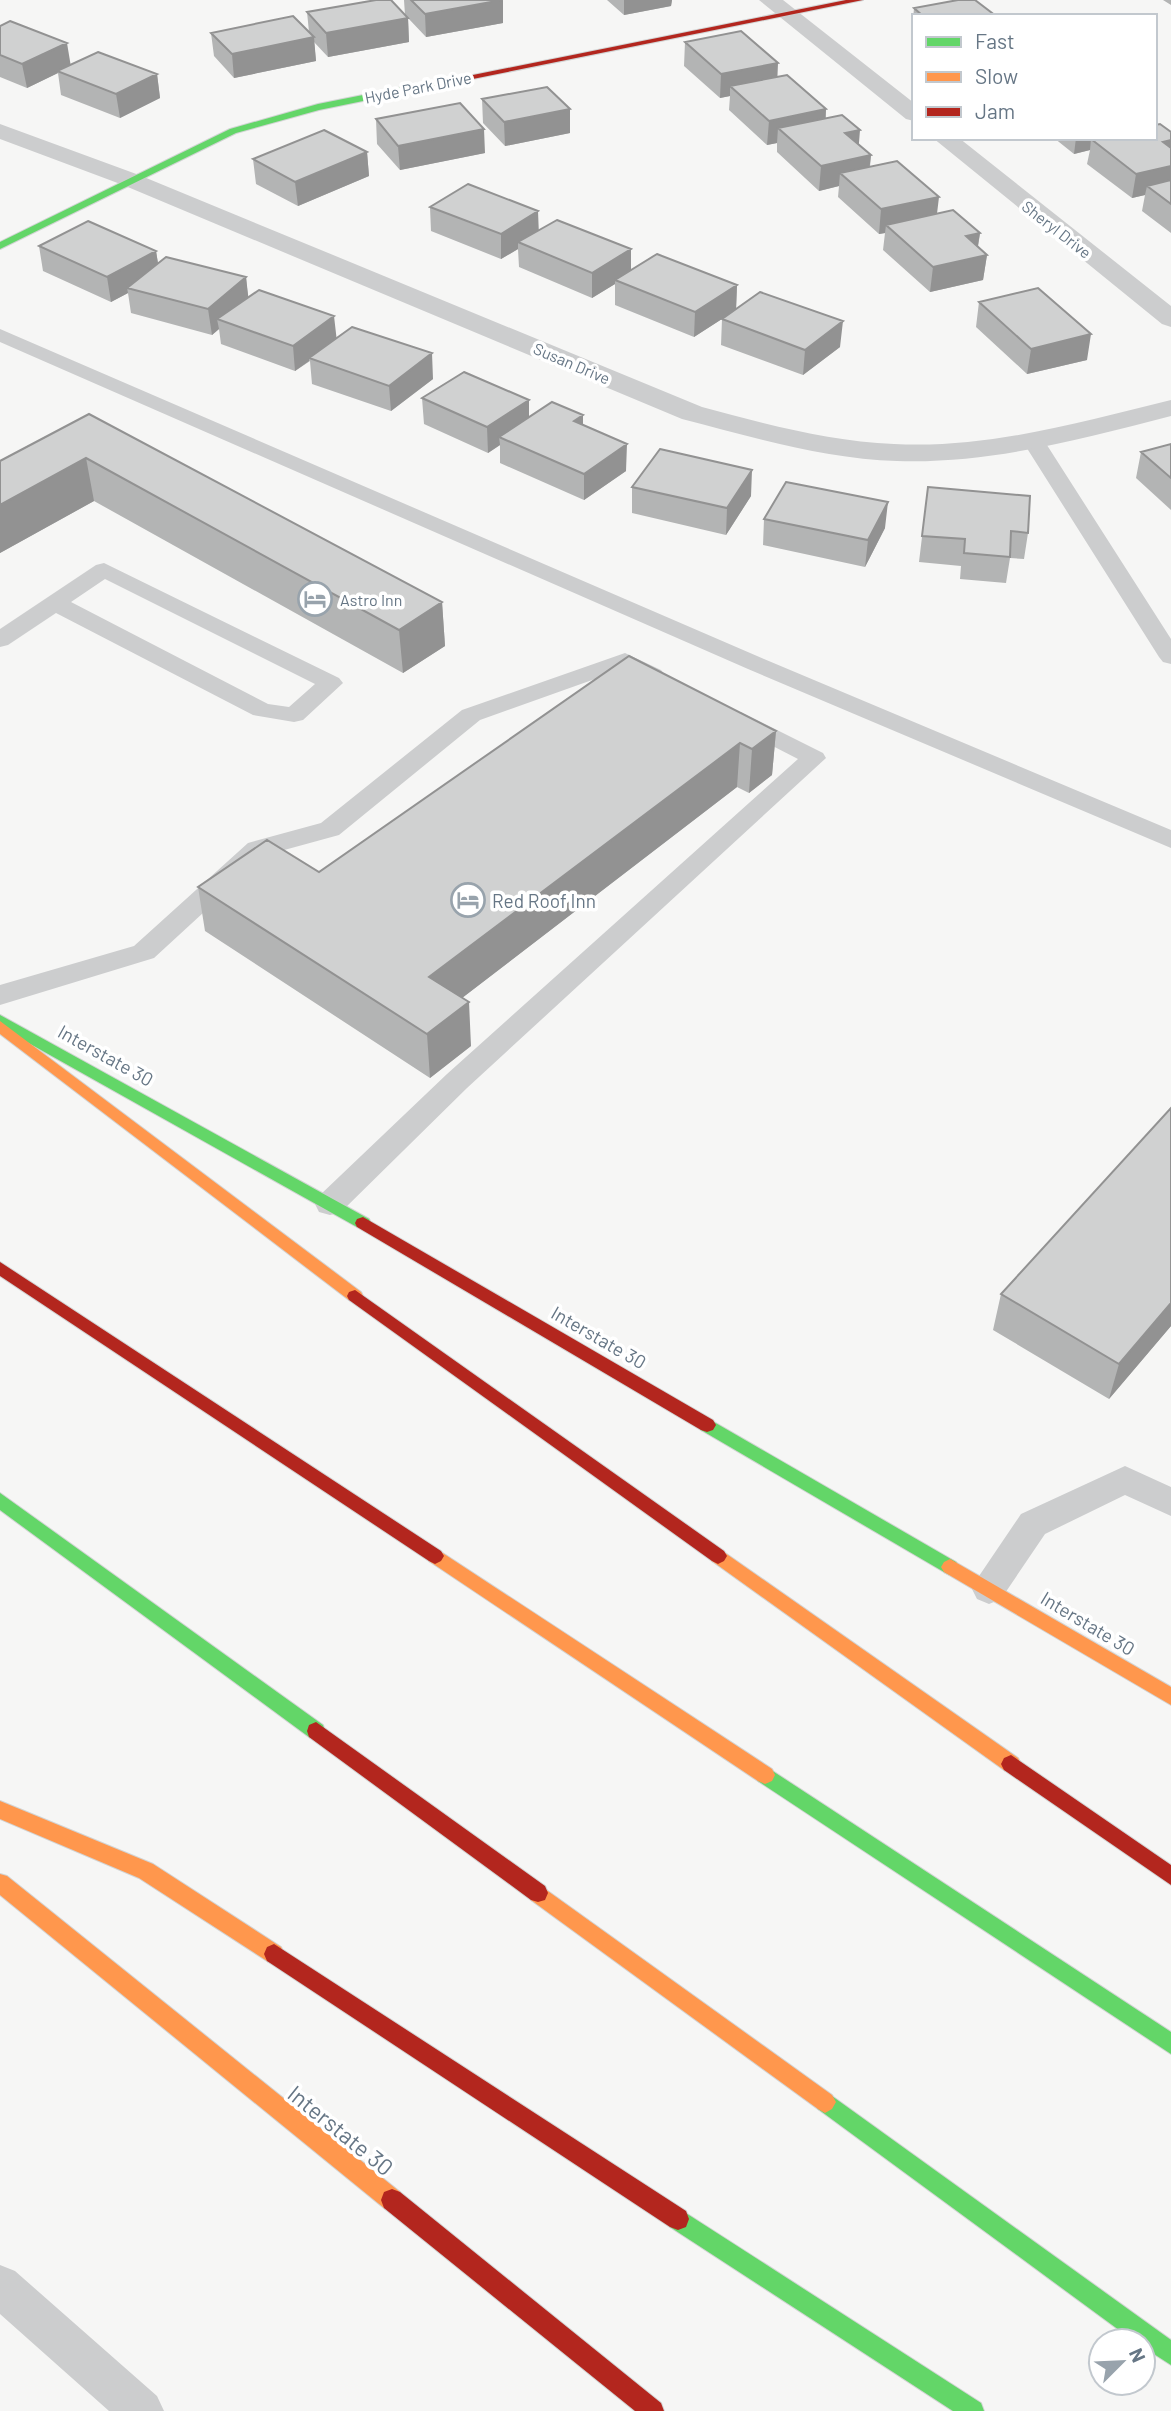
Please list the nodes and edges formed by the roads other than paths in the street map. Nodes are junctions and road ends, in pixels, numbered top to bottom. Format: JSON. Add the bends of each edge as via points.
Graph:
{"nodes":[{"id":1,"x":859,"y":0,"type":"edge"},
{"id":2,"x":779,"y":7,"type":"edge"},
{"id":3,"x":912,"y":112,"type":"edge"},
{"id":4,"x":0,"y":131,"type":"edge"},
{"id":5,"x":947,"y":140,"type":"edge"},
{"id":6,"x":131,"y":180,"type":"junction"},
{"id":7,"x":0,"y":246,"type":"edge"},
{"id":8,"x":1171,"y":319,"type":"edge"},
{"id":9,"x":0,"y":335,"type":"edge"},
{"id":10,"x":1171,"y":408,"type":"edge"},
{"id":11,"x":1034,"y":442,"type":"junction"},
{"id":12,"x":55,"y":603,"type":"junction"},
{"id":13,"x":0,"y":640,"type":"edge"},
{"id":14,"x":1171,"y":657,"type":"edge"},
{"id":15,"x":672,"y":685,"type":"edge"},
{"id":16,"x":719,"y":709,"type":"edge"},
{"id":17,"x":1171,"y":840,"type":"edge"},
{"id":18,"x":0,"y":996,"type":"edge"},
{"id":19,"x":0,"y":1020,"type":"edge"},
{"id":20,"x":0,"y":1026,"type":"edge"},
{"id":21,"x":330,"y":1204,"type":"junction"},
{"id":22,"x":0,"y":1268,"type":"edge"},
{"id":23,"x":0,"y":1500,"type":"edge"},
{"id":24,"x":1171,"y":1502,"type":"edge"},
{"id":25,"x":989,"y":1589,"type":"junction"},
{"id":26,"x":1171,"y":1698,"type":"edge"},
{"id":27,"x":0,"y":1810,"type":"edge"},
{"id":28,"x":1171,"y":1876,"type":"edge"},
{"id":29,"x":0,"y":1883,"type":"edge"},
{"id":30,"x":1171,"y":2044,"type":"edge"},
{"id":31,"x":0,"y":2287,"type":"edge"},
{"id":32,"x":1171,"y":2354,"type":"edge"},
{"id":33,"x":142,"y":2411,"type":"edge"},
{"id":34,"x":653,"y":2411,"type":"edge"},
{"id":35,"x":973,"y":2411,"type":"edge"}],
"edges":[{"from":1,"to":2,"type":"main road","name":"Hyde Park Drive"},
{"from":2,"to":3,"type":"street"},
{"from":2,"to":6,"type":"main road","name":"Hyde Park Drive","via":[[318,107],[233,131]]},
{"from":4,"to":6,"type":"street","name":"Susan Drive"},
{"from":5,"to":8,"type":"street","name":"Sheryl Drive"},
{"from":6,"to":7,"type":"main road","name":"Hyde Park Drive"},
{"from":6,"to":11,"type":"street","name":"Susan Drive","via":[[692,413],[783,437],[890,453]]},
{"from":9,"to":17,"type":"lane"},
{"from":10,"to":11,"type":"street","name":"Susan Drive"},
{"from":11,"to":14,"type":"lane"},
{"from":12,"to":12,"type":"lane","via":[[104,570],[331,683],[294,715],[262,710]]},
{"from":12,"to":13,"type":"lane"},
{"from":15,"to":18,"type":"lane","via":[[625,660],[471,715],[330,829],[257,849],[144,953]]},
{"from":16,"to":21,"type":"lane","via":[[814,758],[457,1081]]},
{"from":19,"to":21,"type":"main road","name":"Interstate 30"},
{"from":20,"to":28,"type":"main road","via":[[349,1292],[875,1670]]},
{"from":21,"to":25,"type":"main road","name":"Interstate 30"},
{"from":22,"to":30,"type":"main road"},
{"from":23,"to":32,"type":"main road"},
{"from":24,"to":25,"type":"lane","via":[[1125,1480],[1033,1524]]},
{"from":25,"to":26,"type":"main road","name":"Interstate 30"},
{"from":27,"to":35,"type":"main road","via":[[146,1871]]},
{"from":29,"to":34,"type":"main road","name":"Interstate 30"},
{"from":31,"to":33,"type":"lane"}]}
